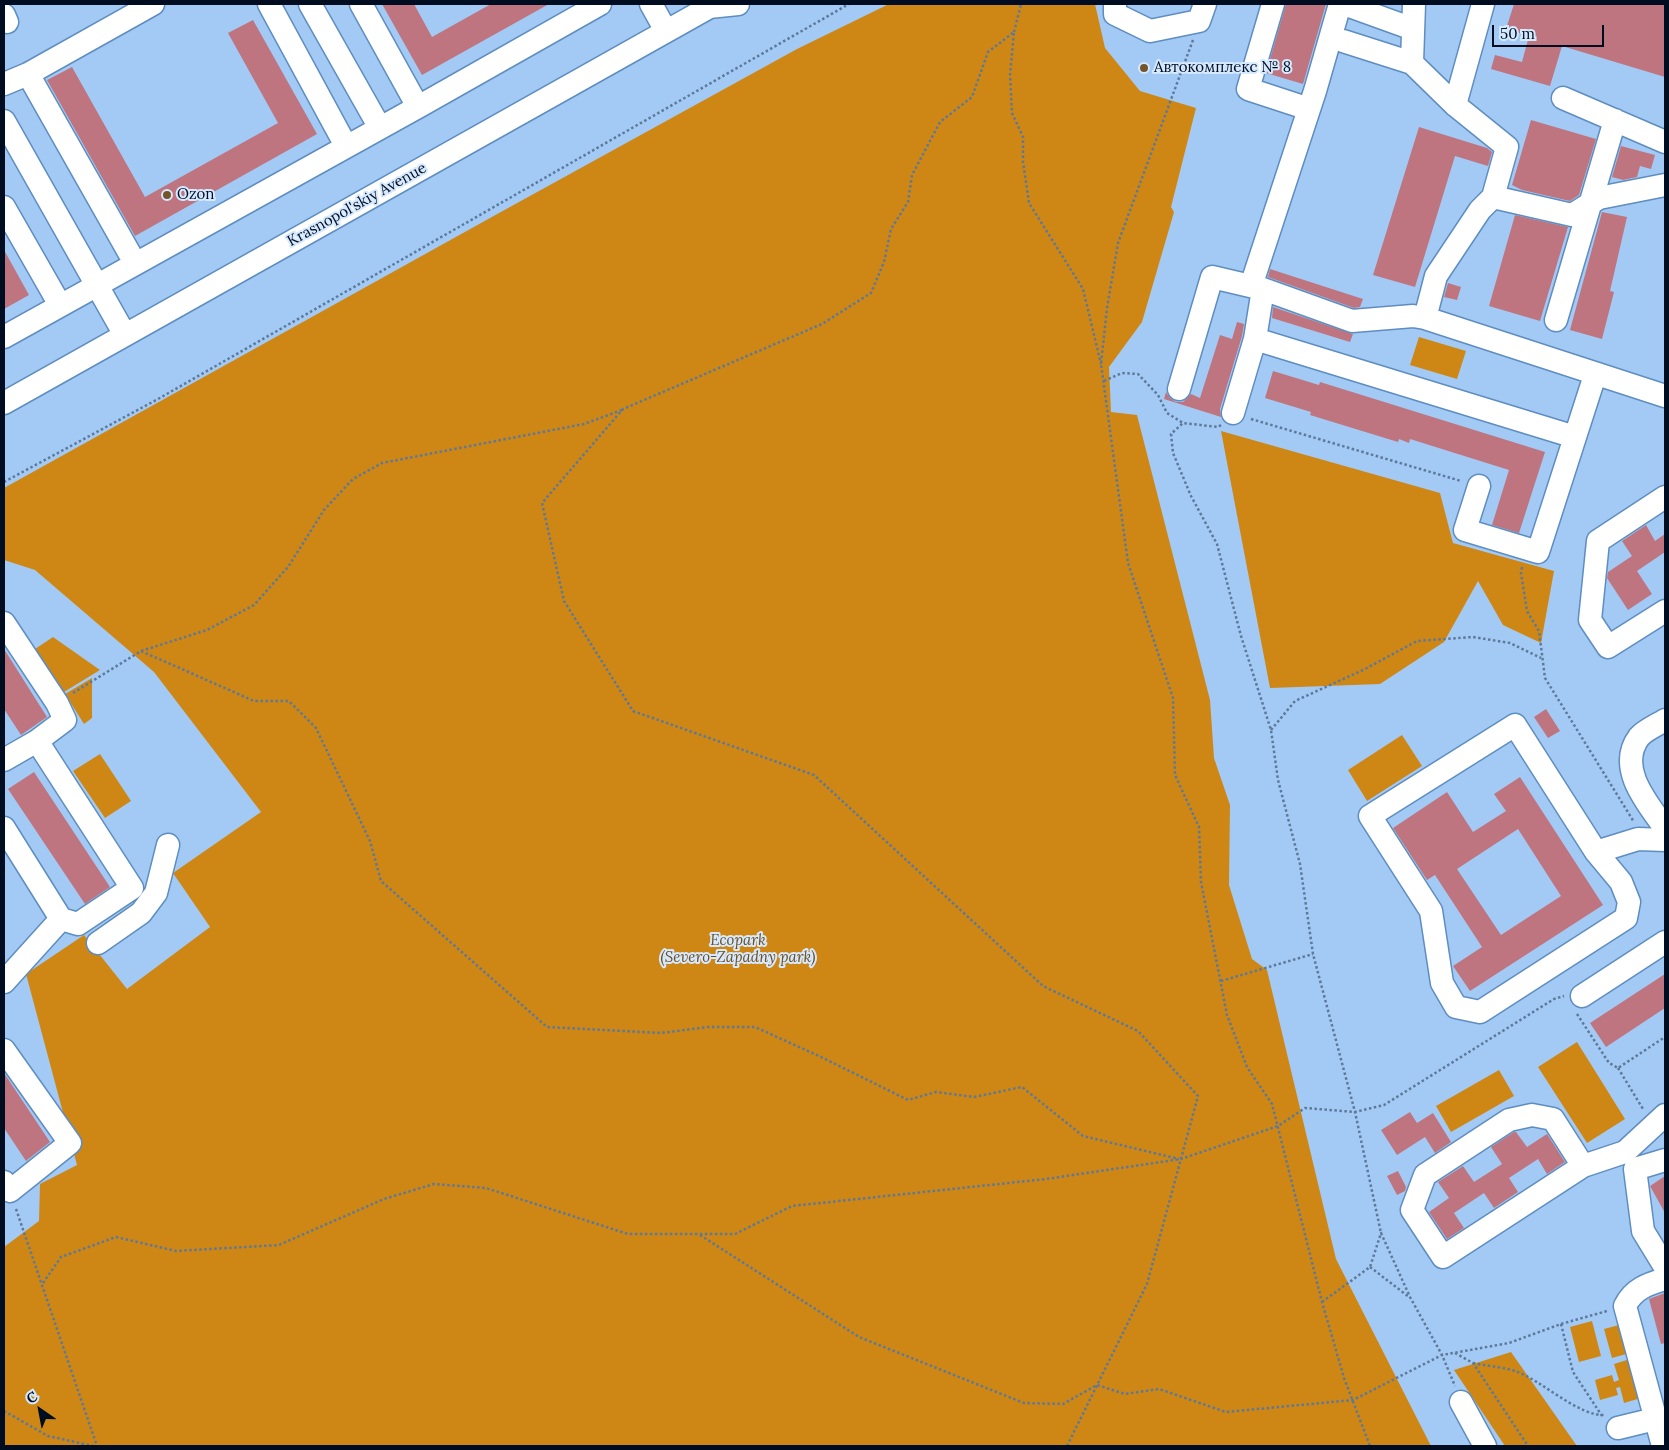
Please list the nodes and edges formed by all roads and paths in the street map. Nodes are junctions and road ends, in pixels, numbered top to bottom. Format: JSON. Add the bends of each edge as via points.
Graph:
{"nodes":[{"id":1,"x":153,"y":4,"type":"edge"},
{"id":2,"x":268,"y":4,"type":"edge"},
{"id":3,"x":310,"y":4,"type":"edge"},
{"id":4,"x":361,"y":4,"type":"edge"},
{"id":5,"x":600,"y":4,"type":"edge"},
{"id":6,"x":651,"y":4,"type":"edge"},
{"id":7,"x":738,"y":4,"type":"edge"},
{"id":8,"x":849,"y":4,"type":"edge"},
{"id":9,"x":1021,"y":4,"type":"edge"},
{"id":10,"x":1115,"y":4,"type":"edge"},
{"id":11,"x":1273,"y":4,"type":"edge"},
{"id":12,"x":1414,"y":4,"type":"edge"},
{"id":13,"x":1483,"y":4,"type":"edge"},
{"id":14,"x":711,"y":5,"type":"edge"},
{"id":15,"x":1346,"y":6,"type":"edge"},
{"id":16,"x":1202,"y":12,"type":"edge"},
{"id":17,"x":1413,"y":29,"type":"junction"},
{"id":18,"x":666,"y":32,"type":"junction"},
{"id":19,"x":1014,"y":32,"type":"junction"},
{"id":20,"x":1343,"y":41,"type":"dead end"},
{"id":21,"x":1412,"y":63,"type":"junction"},
{"id":22,"x":28,"y":74,"type":"junction"},
{"id":23,"x":4,"y":84,"type":"edge"},
{"id":24,"x":1563,"y":98,"type":"dead end"},
{"id":25,"x":1455,"y":106,"type":"junction"},
{"id":26,"x":418,"y":107,"type":"junction"},
{"id":27,"x":1309,"y":109,"type":"junction"},
{"id":28,"x":1615,"y":120,"type":"junction"},
{"id":29,"x":4,"y":122,"type":"edge"},
{"id":30,"x":380,"y":128,"type":"junction"},
{"id":31,"x":1665,"y":142,"type":"edge"},
{"id":32,"x":346,"y":146,"type":"junction"},
{"id":33,"x":1665,"y":185,"type":"edge"},
{"id":34,"x":1494,"y":197,"type":"junction"},
{"id":35,"x":1590,"y":204,"type":"junction"},
{"id":36,"x":4,"y":206,"type":"edge"},
{"id":37,"x":135,"y":263,"type":"junction"},
{"id":38,"x":95,"y":285,"type":"junction"},
{"id":39,"x":1257,"y":288,"type":"junction"},
{"id":40,"x":60,"y":305,"type":"junction"},
{"id":41,"x":1425,"y":318,"type":"junction"},
{"id":42,"x":1556,"y":320,"type":"dead end"},
{"id":43,"x":125,"y":335,"type":"junction"},
{"id":44,"x":4,"y":336,"type":"edge"},
{"id":45,"x":1255,"y":339,"type":"junction"},
{"id":46,"x":1102,"y":364,"type":"junction"},
{"id":47,"x":1595,"y":375,"type":"junction"},
{"id":48,"x":1104,"y":381,"type":"junction"},
{"id":49,"x":1179,"y":389,"type":"dead end"},
{"id":50,"x":1665,"y":396,"type":"edge"},
{"id":51,"x":4,"y":403,"type":"edge"},
{"id":52,"x":624,"y":409,"type":"junction"},
{"id":53,"x":1233,"y":413,"type":"junction"},
{"id":54,"x":1183,"y":423,"type":"junction"},
{"id":55,"x":1575,"y":437,"type":"junction"},
{"id":56,"x":4,"y":482,"type":"edge"},
{"id":57,"x":1479,"y":486,"type":"joint"},
{"id":58,"x":1665,"y":498,"type":"edge"},
{"id":59,"x":1527,"y":548,"type":"junction"},
{"id":60,"x":1665,"y":611,"type":"edge"},
{"id":61,"x":4,"y":623,"type":"edge"},
{"id":62,"x":141,"y":651,"type":"junction"},
{"id":63,"x":1541,"y":659,"type":"junction"},
{"id":64,"x":57,"y":703,"type":"junction"},
{"id":65,"x":1665,"y":720,"type":"edge"},
{"id":66,"x":1272,"y":730,"type":"junction"},
{"id":67,"x":37,"y":741,"type":"junction"},
{"id":68,"x":4,"y":760,"type":"edge"},
{"id":69,"x":4,"y":828,"type":"edge"},
{"id":70,"x":1659,"y":836,"type":"edge"},
{"id":71,"x":168,"y":845,"type":"dead end"},
{"id":72,"x":1596,"y":852,"type":"junction"},
{"id":73,"x":132,"y":888,"type":"junction"},
{"id":74,"x":156,"y":893,"type":"junction"},
{"id":75,"x":61,"y":919,"type":"junction"},
{"id":76,"x":1665,"y":942,"type":"edge"},
{"id":77,"x":98,"y":943,"type":"dead end"},
{"id":78,"x":1313,"y":954,"type":"junction"},
{"id":79,"x":1221,"y":981,"type":"junction"},
{"id":80,"x":4,"y":982,"type":"edge"},
{"id":81,"x":1576,"y":1003,"type":"junction"},
{"id":82,"x":1665,"y":1037,"type":"edge"},
{"id":83,"x":4,"y":1050,"type":"edge"},
{"id":84,"x":1618,"y":1068,"type":"junction"},
{"id":85,"x":1355,"y":1112,"type":"junction"},
{"id":86,"x":1660,"y":1121,"type":"edge"},
{"id":87,"x":1278,"y":1126,"type":"junction"},
{"id":88,"x":1181,"y":1159,"type":"junction"},
{"id":89,"x":1665,"y":1160,"type":"edge"},
{"id":90,"x":1583,"y":1166,"type":"junction"},
{"id":91,"x":7,"y":1186,"type":"edge"},
{"id":92,"x":1381,"y":1233,"type":"junction"},
{"id":93,"x":699,"y":1234,"type":"junction"},
{"id":94,"x":1370,"y":1267,"type":"junction"},
{"id":95,"x":1665,"y":1267,"type":"edge"},
{"id":96,"x":1665,"y":1279,"type":"edge"},
{"id":97,"x":43,"y":1283,"type":"junction"},
{"id":98,"x":1410,"y":1297,"type":"junction"},
{"id":99,"x":1322,"y":1302,"type":"junction"},
{"id":100,"x":1625,"y":1306,"type":"junction"},
{"id":101,"x":1561,"y":1324,"type":"junction"},
{"id":102,"x":1455,"y":1354,"type":"junction"},
{"id":103,"x":1442,"y":1355,"type":"junction"},
{"id":104,"x":1473,"y":1363,"type":"junction"},
{"id":105,"x":1097,"y":1385,"type":"junction"},
{"id":106,"x":1353,"y":1400,"type":"junction"},
{"id":107,"x":1461,"y":1402,"type":"joint"},
{"id":108,"x":4,"y":1411,"type":"edge"},
{"id":109,"x":1656,"y":1419,"type":"junction"},
{"id":110,"x":1609,"y":1422,"type":"junction"},
{"id":111,"x":95,"y":1446,"type":"edge"},
{"id":112,"x":1067,"y":1446,"type":"edge"},
{"id":113,"x":1370,"y":1446,"type":"edge"},
{"id":114,"x":1485,"y":1446,"type":"edge"},
{"id":115,"x":1528,"y":1446,"type":"edge"},
{"id":116,"x":1663,"y":1446,"type":"edge"}],
"edges":[{"from":1,"to":22,"type":"street"},
{"from":2,"to":32,"type":"street"},
{"from":3,"to":30,"type":"street"},
{"from":4,"to":26,"type":"street"},
{"from":5,"to":26,"type":"street"},
{"from":6,"to":18,"type":"street"},
{"from":7,"to":14,"type":"street"},
{"from":8,"to":56,"type":"path","via":[[158,399]]},
{"from":9,"to":19,"type":"path"},
{"from":10,"to":16,"type":"street","via":[[1115,14],[1150,31]]},
{"from":11,"to":27,"type":"street","via":[[1248,89]]},
{"from":12,"to":17,"type":"street"},
{"from":13,"to":25,"type":"street"},
{"from":14,"to":18,"type":"street","name":"Krasnopol'skiy Avenue"},
{"from":15,"to":17,"type":"street"},
{"from":15,"to":27,"type":"street"},
{"from":16,"to":46,"type":"path","via":[[1118,243]]},
{"from":17,"to":21,"type":"street"},
{"from":18,"to":43,"type":"street","name":"Krasnopol'skiy Avenue"},
{"from":19,"to":46,"type":"path","via":[[1010,75],[1012,113],[1023,137],[1029,203],[1083,289]]},
{"from":19,"to":52,"type":"path","via":[[988,52],[972,97],[940,122],[912,175],[908,202],[891,229],[884,262],[870,293],[822,324]]},
{"from":20,"to":21,"type":"street"},
{"from":21,"to":25,"type":"street"},
{"from":22,"to":23,"type":"street"},
{"from":22,"to":37,"type":"street"},
{"from":24,"to":28,"type":"street"},
{"from":25,"to":34,"type":"street","via":[[1507,147]]},
{"from":26,"to":30,"type":"street"},
{"from":27,"to":39,"type":"street"},
{"from":28,"to":31,"type":"street"},
{"from":28,"to":35,"type":"street"},
{"from":29,"to":38,"type":"street"},
{"from":30,"to":32,"type":"street"},
{"from":32,"to":37,"type":"street"},
{"from":33,"to":35,"type":"street","via":[[1599,198]]},
{"from":34,"to":35,"type":"street","via":[[1572,215]]},
{"from":34,"to":41,"type":"street","via":[[1480,210],[1436,276]]},
{"from":35,"to":42,"type":"street"},
{"from":36,"to":40,"type":"street"},
{"from":37,"to":38,"type":"street"},
{"from":38,"to":40,"type":"street"},
{"from":38,"to":43,"type":"street"},
{"from":39,"to":41,"type":"street","via":[[1352,321]]},
{"from":39,"to":45,"type":"street"},
{"from":39,"to":49,"type":"street","via":[[1212,277]]},
{"from":40,"to":44,"type":"street"},
{"from":41,"to":47,"type":"street"},
{"from":43,"to":51,"type":"street","name":"Krasnopol'skiy Avenue"},
{"from":45,"to":53,"type":"street"},
{"from":45,"to":55,"type":"street"},
{"from":46,"to":48,"type":"path"},
{"from":47,"to":50,"type":"street"},
{"from":47,"to":55,"type":"street"},
{"from":48,"to":54,"type":"path","via":[[1122,373],[1138,374],[1158,395],[1167,412]]},
{"from":48,"to":79,"type":"path","via":[[1128,563],[1173,698],[1175,775],[1199,827],[1201,882]]},
{"from":52,"to":62,"type":"path","via":[[584,424],[382,463],[353,479],[324,510],[288,566],[254,605],[207,630]]},
{"from":52,"to":88,"type":"path","via":[[542,503],[564,601],[632,711],[814,775],[1043,986],[1138,1031],[1198,1096]]},
{"from":53,"to":54,"type":"path","via":[[1218,427]]},
{"from":53,"to":57,"type":"path"},
{"from":54,"to":66,"type":"path","via":[[1172,434],[1172,453],[1217,544],[1241,636]]},
{"from":55,"to":59,"type":"street","via":[[1538,552]]},
{"from":57,"to":59,"type":"street","via":[[1465,530]]},
{"from":58,"to":60,"type":"street","via":[[1598,542],[1590,620],[1608,647]]},
{"from":59,"to":63,"type":"path","via":[[1521,573],[1527,611],[1539,631]]},
{"from":61,"to":64,"type":"street"},
{"from":62,"to":64,"type":"path"},
{"from":62,"to":88,"type":"path","via":[[254,700],[289,700],[316,728],[370,840],[381,881],[547,1027],[662,1033],[708,1027],[755,1028],[908,1100],[936,1092],[974,1096],[1022,1087],[1083,1136]]},
{"from":63,"to":66,"type":"path","via":[[1510,643],[1472,637],[1417,642],[1295,701]]},
{"from":63,"to":70,"type":"path","via":[[1545,678],[1638,829]]},
{"from":64,"to":67,"type":"street","via":[[65,720]]},
{"from":65,"to":70,"type":"street","via":[[1640,736],[1632,750],[1632,770]]},
{"from":66,"to":78,"type":"path","via":[[1278,780],[1300,864]]},
{"from":67,"to":68,"type":"street"},
{"from":67,"to":73,"type":"street"},
{"from":69,"to":75,"type":"street"},
{"from":70,"to":72,"type":"street"},
{"from":71,"to":74,"type":"street"},
{"from":72,"to":72,"type":"street","via":[[1621,882],[1628,902],[1626,918],[1480,1012],[1456,1006],[1442,983],[1431,911],[1370,816],[1515,725]]},
{"from":73,"to":74,"type":"street"},
{"from":73,"to":75,"type":"street","via":[[78,924]]},
{"from":74,"to":77,"type":"street","via":[[141,913]]},
{"from":75,"to":80,"type":"street"},
{"from":76,"to":81,"type":"street"},
{"from":78,"to":79,"type":"path"},
{"from":78,"to":85,"type":"path"},
{"from":79,"to":87,"type":"path","via":[[1227,1015],[1247,1066],[1272,1104]]},
{"from":81,"to":84,"type":"path","via":[[1608,1063]]},
{"from":81,"to":85,"type":"path","via":[[1565,996],[1554,999],[1384,1105]]},
{"from":82,"to":84,"type":"path"},
{"from":83,"to":91,"type":"street","via":[[70,1143]]},
{"from":84,"to":86,"type":"path"},
{"from":85,"to":87,"type":"path","via":[[1305,1108]]},
{"from":85,"to":92,"type":"path"},
{"from":86,"to":90,"type":"street","via":[[1625,1152]]},
{"from":87,"to":88,"type":"path"},
{"from":87,"to":99,"type":"path"},
{"from":88,"to":93,"type":"path","via":[[1046,1179],[792,1206],[735,1234]]},
{"from":88,"to":105,"type":"path","via":[[1147,1284]]},
{"from":89,"to":95,"type":"street","via":[[1635,1169],[1644,1231]]},
{"from":90,"to":90,"type":"street","via":[[1553,1119],[1532,1115],[1509,1120],[1425,1176],[1412,1210],[1443,1258]]},
{"from":91,"to":97,"type":"path"},
{"from":92,"to":94,"type":"path"},
{"from":92,"to":98,"type":"path"},
{"from":93,"to":97,"type":"path","via":[[628,1234],[486,1188],[434,1184],[384,1199],[279,1245],[176,1251],[116,1237],[61,1257]]},
{"from":93,"to":105,"type":"path","via":[[860,1337],[1024,1403],[1063,1404]]},
{"from":94,"to":98,"type":"path"},
{"from":94,"to":99,"type":"path"},
{"from":96,"to":100,"type":"street","via":[[1647,1284],[1630,1295]]},
{"from":97,"to":111,"type":"path"},
{"from":98,"to":103,"type":"path"},
{"from":99,"to":106,"type":"path"},
{"from":100,"to":101,"type":"path"},
{"from":100,"to":109,"type":"street"},
{"from":101,"to":102,"type":"path","via":[[1509,1343]]},
{"from":101,"to":110,"type":"path","via":[[1573,1372]]},
{"from":102,"to":103,"type":"path"},
{"from":102,"to":104,"type":"path"},
{"from":103,"to":106,"type":"path"},
{"from":103,"to":107,"type":"path"},
{"from":104,"to":110,"type":"path","via":[[1516,1371]]},
{"from":104,"to":115,"type":"path"},
{"from":105,"to":106,"type":"path","via":[[1125,1394],[1159,1389],[1226,1412]]},
{"from":105,"to":112,"type":"path"},
{"from":106,"to":113,"type":"path"},
{"from":107,"to":114,"type":"street"},
{"from":108,"to":111,"type":"path","via":[[48,1436]]},
{"from":109,"to":110,"type":"street"},
{"from":109,"to":116,"type":"street"}]}
